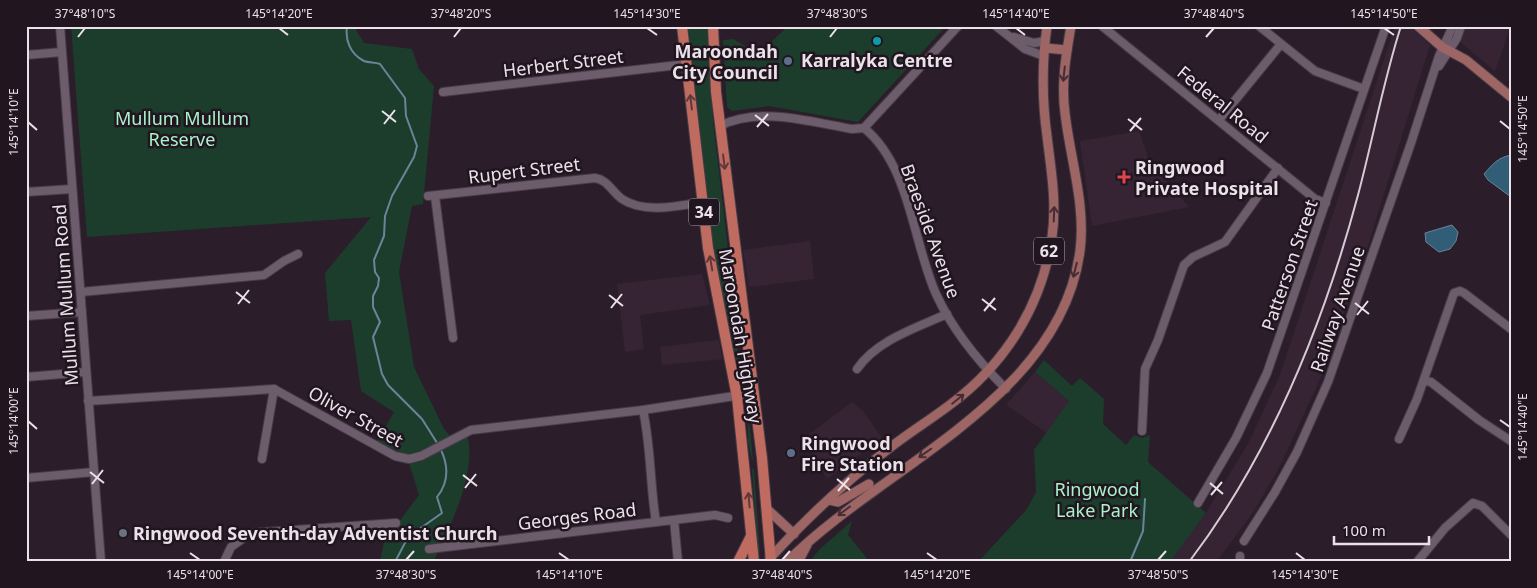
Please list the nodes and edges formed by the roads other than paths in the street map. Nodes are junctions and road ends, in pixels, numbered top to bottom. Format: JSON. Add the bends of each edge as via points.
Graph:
{"nodes":[{"id":1,"x":60,"y":26,"type":"edge"},
{"id":2,"x":682,"y":26,"type":"edge"},
{"id":3,"x":712,"y":26,"type":"edge"},
{"id":4,"x":958,"y":26,"type":"edge"},
{"id":5,"x":996,"y":26,"type":"edge"},
{"id":6,"x":1047,"y":26,"type":"edge"},
{"id":7,"x":1071,"y":26,"type":"edge"},
{"id":8,"x":1102,"y":26,"type":"edge"},
{"id":9,"x":1259,"y":26,"type":"edge"},
{"id":10,"x":1386,"y":26,"type":"edge"},
{"id":11,"x":1418,"y":26,"type":"edge"},
{"id":12,"x":1425,"y":26,"type":"edge"},
{"id":13,"x":1454,"y":26,"type":"edge"},
{"id":14,"x":1461,"y":26,"type":"edge"},
{"id":15,"x":1012,"y":37,"type":"junction"},
{"id":16,"x":1282,"y":44,"type":"junction"},
{"id":17,"x":1447,"y":46,"type":"junction"},
{"id":18,"x":1045,"y":49,"type":"junction"},
{"id":19,"x":1067,"y":50,"type":"junction"},
{"id":20,"x":62,"y":52,"type":"junction"},
{"id":21,"x":26,"y":55,"type":"edge"},
{"id":22,"x":687,"y":64,"type":"junction"},
{"id":23,"x":1364,"y":89,"type":"junction"},
{"id":24,"x":443,"y":92,"type":"dead end"},
{"id":25,"x":1511,"y":97,"type":"edge"},
{"id":26,"x":1219,"y":120,"type":"junction"},
{"id":27,"x":720,"y":126,"type":"junction"},
{"id":28,"x":864,"y":128,"type":"junction"},
{"id":29,"x":1278,"y":168,"type":"junction"},
{"id":30,"x":72,"y":189,"type":"junction"},
{"id":31,"x":26,"y":192,"type":"edge"},
{"id":32,"x":703,"y":202,"type":"junction"},
{"id":33,"x":1326,"y":203,"type":"junction"},
{"id":34,"x":298,"y":254,"type":"dead end"},
{"id":35,"x":81,"y":292,"type":"junction"},
{"id":36,"x":82,"y":312,"type":"junction"},
{"id":37,"x":947,"y":314,"type":"junction"},
{"id":38,"x":26,"y":316,"type":"edge"},
{"id":39,"x":1511,"y":330,"type":"edge"},
{"id":40,"x":453,"y":338,"type":"dead end"},
{"id":41,"x":857,"y":369,"type":"dead end"},
{"id":42,"x":86,"y":372,"type":"junction"},
{"id":43,"x":988,"y":372,"type":"junction"},
{"id":44,"x":26,"y":377,"type":"edge"},
{"id":45,"x":1424,"y":381,"type":"junction"},
{"id":46,"x":274,"y":389,"type":"junction"},
{"id":47,"x":1006,"y":389,"type":"junction"},
{"id":48,"x":754,"y":393,"type":"junction"},
{"id":49,"x":737,"y":396,"type":"junction"},
{"id":50,"x":88,"y":401,"type":"junction"},
{"id":51,"x":643,"y":410,"type":"junction"},
{"id":52,"x":1142,"y":431,"type":"dead end"},
{"id":53,"x":1398,"y":440,"type":"dead end"},
{"id":54,"x":1511,"y":441,"type":"edge"},
{"id":55,"x":262,"y":459,"type":"dead end"},
{"id":56,"x":866,"y":467,"type":"junction"},
{"id":57,"x":94,"y":472,"type":"junction"},
{"id":58,"x":26,"y":478,"type":"edge"},
{"id":59,"x":869,"y":484,"type":"junction"},
{"id":60,"x":879,"y":486,"type":"junction"},
{"id":61,"x":829,"y":500,"type":"junction"},
{"id":62,"x":1198,"y":503,"type":"dead end"},
{"id":63,"x":768,"y":510,"type":"junction"},
{"id":64,"x":728,"y":518,"type":"dead end"},
{"id":65,"x":674,"y":520,"type":"junction"},
{"id":66,"x":656,"y":522,"type":"junction"},
{"id":67,"x":396,"y":523,"type":"dead end"},
{"id":68,"x":794,"y":534,"type":"junction"},
{"id":69,"x":1511,"y":535,"type":"edge"},
{"id":70,"x":752,"y":536,"type":"junction"},
{"id":71,"x":811,"y":538,"type":"junction"},
{"id":72,"x":1244,"y":541,"type":"dead end"},
{"id":73,"x":429,"y":549,"type":"dead end"},
{"id":74,"x":769,"y":560,"type":"edge"},
{"id":75,"x":100,"y":562,"type":"edge"},
{"id":76,"x":224,"y":562,"type":"edge"},
{"id":77,"x":678,"y":562,"type":"edge"},
{"id":78,"x":738,"y":562,"type":"edge"},
{"id":79,"x":754,"y":562,"type":"edge"},
{"id":80,"x":787,"y":562,"type":"edge"},
{"id":81,"x":798,"y":562,"type":"edge"},
{"id":82,"x":1417,"y":562,"type":"edge"}],
"edges":[{"from":1,"to":20,"type":"street","name":"Mullum Mullum Road"},
{"from":2,"to":22,"type":"highway","name":"Maroondah Highway","number":"34"},
{"from":3,"to":27,"type":"highway","name":"Maroondah Highway","number":"34"},
{"from":4,"to":28,"type":"street"},
{"from":5,"to":15,"type":"street"},
{"from":6,"to":18,"type":"main road","number":"62"},
{"from":7,"to":19,"type":"main road","number":"62"},
{"from":8,"to":26,"type":"street","name":"Federal Road"},
{"from":9,"to":16,"type":"street"},
{"from":10,"to":23,"type":"street","name":"Patterson Street"},
{"from":11,"to":17,"type":"main road"},
{"from":12,"to":17,"type":"main road"},
{"from":13,"to":17,"type":"street","name":"Railway Avenue"},
{"from":14,"to":17,"type":"street","name":"Railway Avenue"},
{"from":15,"to":18,"type":"street"},
{"from":15,"to":18,"type":"street","via":[[1025,49]]},
{"from":16,"to":23,"type":"street","via":[[1315,71]]},
{"from":16,"to":26,"type":"street"},
{"from":17,"to":25,"type":"main road"},
{"from":17,"to":72,"type":"street","name":"Railway Avenue","via":[[1433,76],[1328,382],[1275,492]]},
{"from":18,"to":19,"type":"main road"},
{"from":43,"to":18,"type":"main road","number":"62","one_way":true,"via":[[1032,307],[1050,250],[1054,196],[1044,108]]},
{"from":19,"to":47,"type":"main road","number":"62","one_way":true,"via":[[1063,83],[1081,217],[1080,251],[1062,310],[1041,346]]},
{"from":20,"to":21,"type":"street"},
{"from":20,"to":30,"type":"street","name":"Mullum Mullum Road"},
{"from":22,"to":24,"type":"street","name":"Herbert Street"},
{"from":32,"to":22,"type":"highway","name":"Maroondah Highway","number":"34","one_way":true},
{"from":23,"to":33,"type":"street","name":"Patterson Street"},
{"from":26,"to":29,"type":"street","name":"Federal Road"},
{"from":27,"to":28,"type":"street","via":[[731,120],[769,116]]},
{"from":27,"to":48,"type":"highway","name":"Maroondah Highway","number":"34","one_way":true},
{"from":28,"to":37,"type":"street","name":"Braeside Avenue","via":[[876,139],[901,186],[936,292]]},
{"from":29,"to":33,"type":"street","name":"Federal Road","via":[[1315,199]]},
{"from":29,"to":52,"type":"street","via":[[1225,242],[1193,257],[1184,265],[1145,369]]},
{"from":30,"to":31,"type":"street"},
{"from":30,"to":35,"type":"street","name":"Mullum Mullum Road"},
{"from":32,"to":40,"type":"street","name":"Rupert Street","via":[[642,207],[625,201],[595,178],[432,196]]},
{"from":49,"to":32,"type":"highway","name":"Maroondah Highway","number":"34","one_way":true,"via":[[708,248]]},
{"from":33,"to":62,"type":"street","name":"Patterson Street","via":[[1267,373],[1236,438]]},
{"from":34,"to":35,"type":"street","via":[[264,275]]},
{"from":35,"to":36,"type":"street","name":"Mullum Mullum Road"},
{"from":36,"to":38,"type":"street"},
{"from":36,"to":42,"type":"street","name":"Mullum Mullum Road"},
{"from":37,"to":41,"type":"street","via":[[897,336],[867,356]]},
{"from":37,"to":43,"type":"street","name":"Braeside Avenue"},
{"from":39,"to":45,"type":"street","via":[[1464,293],[1456,292]]},
{"from":42,"to":44,"type":"street"},
{"from":42,"to":50,"type":"street","name":"Mullum Mullum Road"},
{"from":43,"to":47,"type":"street","name":"Braeside Avenue"},
{"from":56,"to":43,"type":"main road","number":"62","one_way":true,"via":[[951,404]]},
{"from":45,"to":53,"type":"street"},
{"from":45,"to":54,"type":"street","via":[[1431,382]]},
{"from":46,"to":50,"type":"street"},
{"from":46,"to":51,"type":"street","name":"Oliver Street","via":[[404,459],[417,458],[471,430]]},
{"from":46,"to":55,"type":"street"},
{"from":47,"to":60,"type":"main road","number":"62","one_way":true,"via":[[976,417]]},
{"from":48,"to":49,"type":"street","name":"Oliver Street"},
{"from":48,"to":63,"type":"highway","name":"Maroondah Highway","number":"34"},
{"from":49,"to":51,"type":"street","name":"Oliver Street"},
{"from":70,"to":49,"type":"highway","name":"Maroondah Highway","number":"34","one_way":true},
{"from":50,"to":57,"type":"street","name":"Mullum Mullum Road"},
{"from":51,"to":66,"type":"street","via":[[649,439]]},
{"from":56,"to":59,"type":"main road","via":[[864,478]]},
{"from":56,"to":61,"type":"main road","number":"62"},
{"from":57,"to":58,"type":"street"},
{"from":57,"to":75,"type":"street","name":"Mullum Mullum Road"},
{"from":59,"to":60,"type":"main road"},
{"from":59,"to":61,"type":"main road","via":[[839,502]]},
{"from":60,"to":71,"type":"main road","number":"62","one_way":true},
{"from":61,"to":68,"type":"main road","number":"62"},
{"from":63,"to":68,"type":"main road"},
{"from":63,"to":74,"type":"highway","name":"Maroondah Highway","number":"34"},
{"from":64,"to":65,"type":"street","name":"Georges Road","via":[[715,515]]},
{"from":65,"to":66,"type":"street","name":"Georges Road"},
{"from":65,"to":77,"type":"street"},
{"from":66,"to":73,"type":"street","name":"Georges Road"},
{"from":67,"to":76,"type":"street","via":[[250,533],[231,547]]},
{"from":68,"to":74,"type":"main road","number":"62"},
{"from":69,"to":82,"type":"street","via":[[1477,503],[1470,504]]},
{"from":70,"to":78,"type":"highway"},
{"from":70,"to":79,"type":"highway","name":"Maroondah Highway","number":"34"},
{"from":71,"to":80,"type":"main road","number":"62"},
{"from":71,"to":81,"type":"main road"}]}
